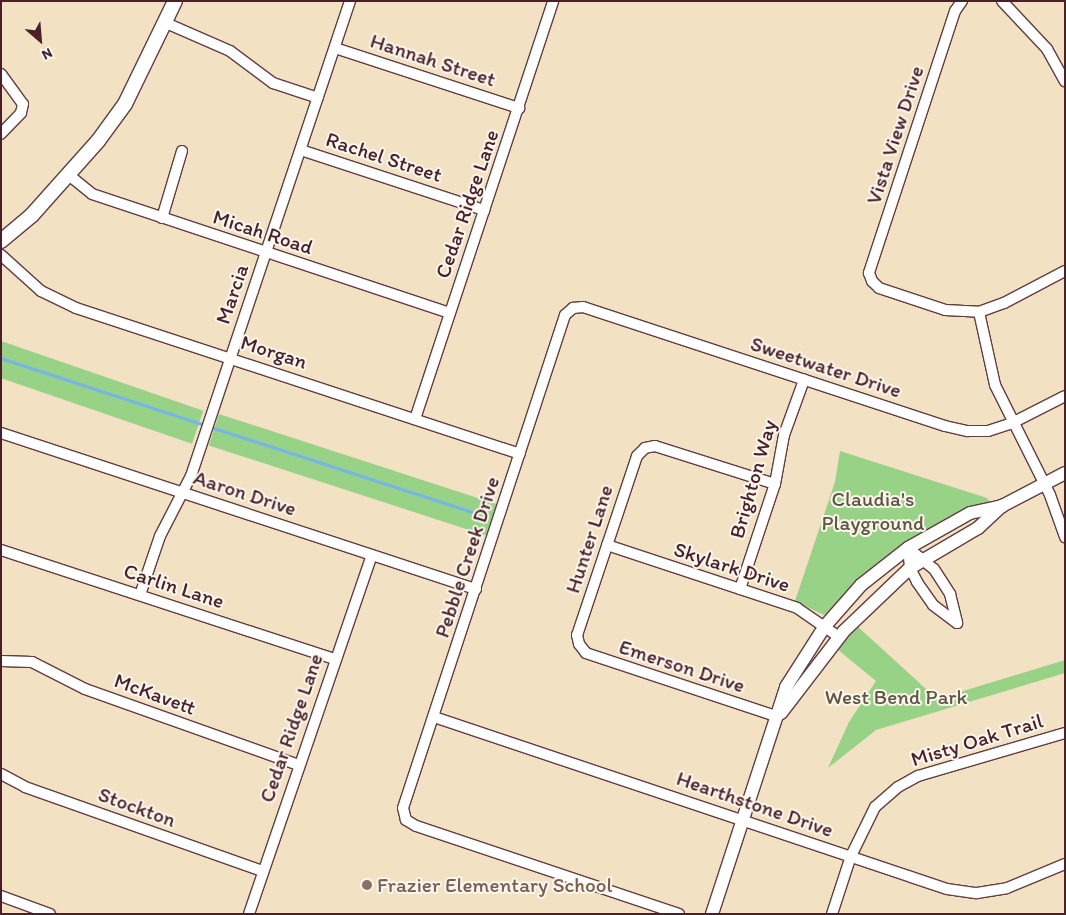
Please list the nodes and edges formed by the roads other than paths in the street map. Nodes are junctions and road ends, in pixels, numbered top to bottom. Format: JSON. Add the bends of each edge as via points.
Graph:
{"nodes":[{"id":1,"x":175,"y":1,"type":"edge"},
{"id":2,"x":350,"y":1,"type":"edge"},
{"id":3,"x":962,"y":1,"type":"edge"},
{"id":4,"x":1002,"y":1,"type":"edge"},
{"id":5,"x":549,"y":2,"type":"edge"},
{"id":6,"x":166,"y":23,"type":"junction"},
{"id":7,"x":335,"y":48,"type":"junction"},
{"id":8,"x":1,"y":74,"type":"edge"},
{"id":9,"x":1065,"y":81,"type":"edge"},
{"id":10,"x":318,"y":98,"type":"junction"},
{"id":11,"x":519,"y":108,"type":"junction"},
{"id":12,"x":1,"y":134,"type":"edge"},
{"id":13,"x":301,"y":150,"type":"junction"},
{"id":14,"x":182,"y":151,"type":"dead end"},
{"id":15,"x":70,"y":176,"type":"junction"},
{"id":16,"x":484,"y":210,"type":"junction"},
{"id":17,"x":162,"y":218,"type":"junction"},
{"id":18,"x":1,"y":242,"type":"edge"},
{"id":19,"x":266,"y":252,"type":"junction"},
{"id":20,"x":1,"y":255,"type":"edge"},
{"id":21,"x":1065,"y":271,"type":"edge"},
{"id":22,"x":573,"y":308,"type":"joint"},
{"id":23,"x":979,"y":312,"type":"junction"},
{"id":24,"x":450,"y":313,"type":"junction"},
{"id":25,"x":231,"y":358,"type":"junction"},
{"id":26,"x":804,"y":380,"type":"junction"},
{"id":27,"x":1065,"y":396,"type":"edge"},
{"id":28,"x":415,"y":419,"type":"junction"},
{"id":29,"x":1012,"y":423,"type":"junction"},
{"id":30,"x":1,"y":432,"type":"edge"},
{"id":31,"x":520,"y":454,"type":"junction"},
{"id":32,"x":1065,"y":472,"type":"edge"},
{"id":33,"x":1045,"y":483,"type":"junction"},
{"id":34,"x":775,"y":484,"type":"junction"},
{"id":35,"x":183,"y":492,"type":"junction"},
{"id":36,"x":1002,"y":506,"type":"junction"},
{"id":37,"x":1065,"y":537,"type":"edge"},
{"id":38,"x":607,"y":545,"type":"junction"},
{"id":39,"x":908,"y":548,"type":"junction"},
{"id":40,"x":1,"y":550,"type":"edge"},
{"id":41,"x":372,"y":555,"type":"junction"},
{"id":42,"x":925,"y":559,"type":"junction"},
{"id":43,"x":910,"y":568,"type":"junction"},
{"id":44,"x":476,"y":589,"type":"junction"},
{"id":45,"x":740,"y":589,"type":"junction"},
{"id":46,"x":140,"y":595,"type":"junction"},
{"id":47,"x":825,"y":626,"type":"junction"},
{"id":48,"x":838,"y":637,"type":"junction"},
{"id":49,"x":579,"y":644,"type":"joint"},
{"id":50,"x":334,"y":659,"type":"junction"},
{"id":51,"x":1,"y":661,"type":"edge"},
{"id":52,"x":434,"y":717,"type":"junction"},
{"id":53,"x":778,"y":717,"type":"junction"},
{"id":54,"x":1065,"y":733,"type":"edge"},
{"id":55,"x":298,"y":765,"type":"junction"},
{"id":56,"x":1,"y":774,"type":"edge"},
{"id":57,"x":743,"y":820,"type":"junction"},
{"id":58,"x":851,"y":856,"type":"junction"},
{"id":59,"x":1065,"y":864,"type":"edge"},
{"id":60,"x":262,"y":871,"type":"junction"},
{"id":61,"x":1,"y":896,"type":"edge"},
{"id":62,"x":50,"y":914,"type":"edge"},
{"id":63,"x":249,"y":914,"type":"edge"},
{"id":64,"x":679,"y":914,"type":"edge"},
{"id":65,"x":712,"y":914,"type":"edge"},
{"id":66,"x":832,"y":914,"type":"edge"}],
"edges":[{"from":1,"to":6,"type":"main road"},
{"from":2,"to":7,"type":"street","name":"Marcia"},
{"from":3,"to":23,"type":"street","name":"Vista View Drive","via":[[869,272],[879,288],[945,310]]},
{"from":4,"to":9,"type":"street","via":[[1047,49]]},
{"from":5,"to":11,"type":"street","name":"Cedar Ridge Lane"},
{"from":6,"to":10,"type":"street","via":[[230,51],[273,83]]},
{"from":6,"to":15,"type":"main road","via":[[125,104]]},
{"from":7,"to":10,"type":"street","name":"Marcia"},
{"from":7,"to":11,"type":"street","name":"Hannah Street"},
{"from":8,"to":12,"type":"street","via":[[23,104],[21,113]]},
{"from":10,"to":13,"type":"street","name":"Marcia"},
{"from":11,"to":16,"type":"street","name":"Cedar Ridge Lane"},
{"from":13,"to":16,"type":"street","name":"Rachel Street"},
{"from":13,"to":19,"type":"street","name":"Marcia"},
{"from":14,"to":17,"type":"street"},
{"from":15,"to":17,"type":"street","name":"Micah Road","via":[[92,194]]},
{"from":15,"to":18,"type":"main road"},
{"from":16,"to":24,"type":"street","name":"Cedar Ridge Lane"},
{"from":17,"to":19,"type":"street","name":"Micah Road"},
{"from":19,"to":24,"type":"street","name":"Micah Road"},
{"from":19,"to":25,"type":"street","name":"Marcia"},
{"from":20,"to":25,"type":"street","name":"Morgan","via":[[42,290],[76,308]]},
{"from":21,"to":23,"type":"street","via":[[1004,303]]},
{"from":22,"to":26,"type":"street","name":"Sweetwater Drive","via":[[583,307]]},
{"from":22,"to":31,"type":"street","name":"Pebble Creek Drive","via":[[565,315]]},
{"from":23,"to":29,"type":"street","via":[[995,385]]},
{"from":24,"to":28,"type":"street","name":"Cedar Ridge Lane"},
{"from":25,"to":28,"type":"street","name":"Morgan"},
{"from":25,"to":35,"type":"street","name":"Marcia"},
{"from":26,"to":29,"type":"street","name":"Sweetwater Drive","via":[[952,428],[988,431]]},
{"from":26,"to":34,"type":"street","name":"Brighton Way","via":[[784,435]]},
{"from":27,"to":29,"type":"street","name":"Sweetwater Drive"},
{"from":28,"to":31,"type":"street","name":"Morgan"},
{"from":29,"to":33,"type":"street"},
{"from":30,"to":35,"type":"street","name":"Aaron Drive"},
{"from":31,"to":44,"type":"street","name":"Pebble Creek Drive"},
{"from":32,"to":33,"type":"street"},
{"from":33,"to":36,"type":"street"},
{"from":33,"to":37,"type":"street"},
{"from":34,"to":38,"type":"street","name":"Hunter Lane","via":[[655,446],[645,448],[637,456]]},
{"from":34,"to":45,"type":"street","name":"Brighton Way"},
{"from":35,"to":41,"type":"street","name":"Aaron Drive"},
{"from":35,"to":46,"type":"street","name":"Marcia","via":[[160,536]]},
{"from":36,"to":39,"type":"street","via":[[970,513]]},
{"from":36,"to":42,"type":"street","via":[[978,528]]},
{"from":38,"to":45,"type":"street","name":"Skylark Drive"},
{"from":38,"to":49,"type":"street","name":"Hunter Lane","via":[[577,635]]},
{"from":39,"to":42,"type":"street"},
{"from":39,"to":43,"type":"street"},
{"from":39,"to":47,"type":"street","via":[[861,585]]},
{"from":40,"to":46,"type":"street","name":"Carlin Lane"},
{"from":41,"to":44,"type":"street","name":"Aaron Drive"},
{"from":41,"to":50,"type":"street","name":"Cedar Ridge Lane"},
{"from":42,"to":43,"type":"street"},
{"from":42,"to":43,"type":"street","via":[[950,594],[956,623],[933,604]]},
{"from":43,"to":48,"type":"street","via":[[875,598]]},
{"from":44,"to":52,"type":"street","name":"Pebble Creek Drive"},
{"from":45,"to":47,"type":"street","name":"Skylark Drive","via":[[797,608]]},
{"from":46,"to":50,"type":"street","name":"Carlin Lane"},
{"from":47,"to":48,"type":"street","name":"Skylark Drive"},
{"from":47,"to":53,"type":"street","via":[[792,675]]},
{"from":48,"to":53,"type":"street"},
{"from":49,"to":53,"type":"street","name":"Emerson Drive","via":[[586,654]]},
{"from":50,"to":55,"type":"street","name":"Cedar Ridge Lane"},
{"from":51,"to":55,"type":"street","name":"McKavett","via":[[32,662],[84,689]]},
{"from":52,"to":57,"type":"street","name":"Hearthstone Drive"},
{"from":52,"to":64,"type":"street","name":"Pebble Creek Drive","via":[[402,808],[406,820]]},
{"from":53,"to":57,"type":"street"},
{"from":54,"to":58,"type":"street","name":"Misty Oak Trail","via":[[918,776],[898,787],[874,808]]},
{"from":55,"to":60,"type":"street","name":"Cedar Ridge Lane"},
{"from":56,"to":60,"type":"street","name":"Stockton","via":[[25,787]]},
{"from":57,"to":58,"type":"street","name":"Hearthstone Drive"},
{"from":57,"to":65,"type":"street"},
{"from":58,"to":59,"type":"street","name":"Hearthstone Drive","via":[[947,889],[978,893],[1007,888]]},
{"from":58,"to":66,"type":"street","name":"Misty Oak Trail"},
{"from":60,"to":63,"type":"street","name":"Cedar Ridge Lane"},
{"from":61,"to":62,"type":"street"}]}
